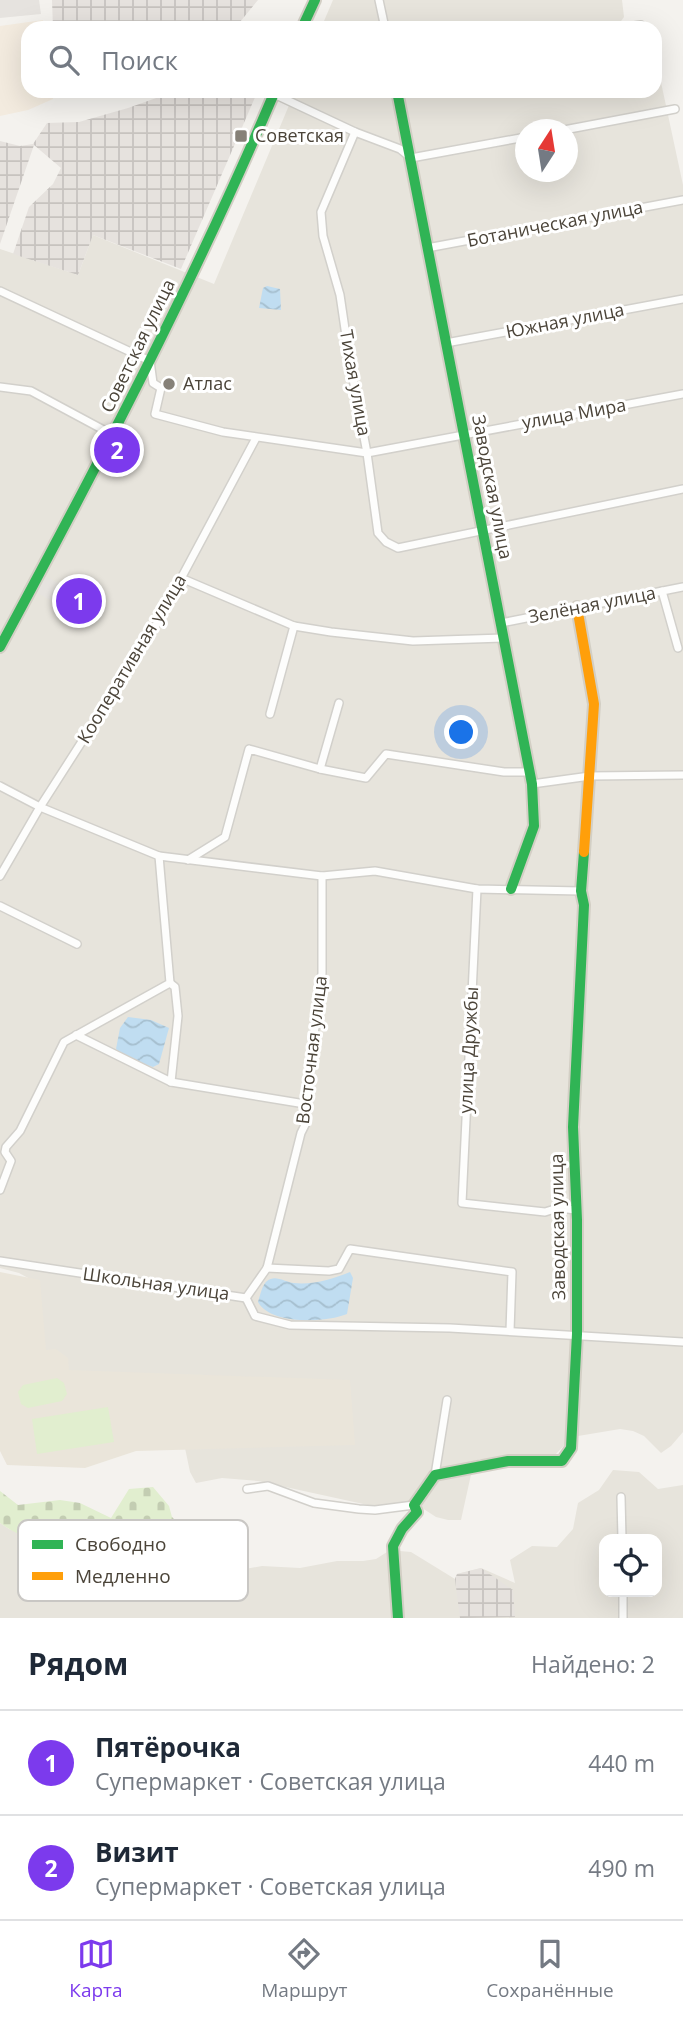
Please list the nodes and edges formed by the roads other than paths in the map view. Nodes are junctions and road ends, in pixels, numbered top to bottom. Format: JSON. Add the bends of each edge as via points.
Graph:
{"nodes":[{"id":1,"x":315,"y":0,"type":"edge"},
{"id":2,"x":379,"y":0,"type":"edge"},
{"id":3,"x":305,"y":21,"type":"edge"},
{"id":4,"x":384,"y":21,"type":"edge"},
{"id":5,"x":272,"y":98,"type":"edge"},
{"id":6,"x":284,"y":98,"type":"edge"},
{"id":7,"x":398,"y":98,"type":"edge"},
{"id":8,"x":675,"y":109,"type":"dead end"},
{"id":9,"x":578,"y":127,"type":"edge"},
{"id":10,"x":355,"y":132,"type":"junction"},
{"id":11,"x":515,"y":138,"type":"edge"},
{"id":12,"x":411,"y":158,"type":"junction"},
{"id":13,"x":683,"y":200,"type":"edge"},
{"id":14,"x":427,"y":248,"type":"junction"},
{"id":15,"x":0,"y":291,"type":"edge"},
{"id":16,"x":683,"y":299,"type":"edge"},
{"id":17,"x":446,"y":343,"type":"junction"},
{"id":18,"x":150,"y":361,"type":"junction"},
{"id":19,"x":0,"y":387,"type":"edge"},
{"id":20,"x":683,"y":394,"type":"edge"},
{"id":21,"x":464,"y":434,"type":"junction"},
{"id":22,"x":114,"y":435,"type":"junction"},
{"id":23,"x":256,"y":438,"type":"junction"},
{"id":24,"x":367,"y":453,"type":"junction"},
{"id":25,"x":683,"y":489,"type":"edge"},
{"id":26,"x":482,"y":529,"type":"junction"},
{"id":27,"x":181,"y":578,"type":"junction"},
{"id":28,"x":683,"y":587,"type":"edge"},
{"id":29,"x":662,"y":591,"type":"junction"},
{"id":30,"x":577,"y":607,"type":"junction"},
{"id":31,"x":501,"y":623,"type":"junction"},
{"id":32,"x":294,"y":626,"type":"junction"},
{"id":33,"x":503,"y":638,"type":"junction"},
{"id":34,"x":0,"y":647,"type":"edge"},
{"id":35,"x":681,"y":650,"type":"edge"},
{"id":36,"x":339,"y":703,"type":"dead end"},
{"id":37,"x":270,"y":714,"type":"dead end"},
{"id":38,"x":320,"y":769,"type":"junction"},
{"id":39,"x":529,"y":772,"type":"junction"},
{"id":40,"x":683,"y":775,"type":"edge"},
{"id":41,"x":590,"y":776,"type":"junction"},
{"id":42,"x":532,"y":784,"type":"junction"},
{"id":43,"x":0,"y":786,"type":"edge"},
{"id":44,"x":40,"y":807,"type":"junction"},
{"id":45,"x":159,"y":856,"type":"junction"},
{"id":46,"x":187,"y":860,"type":"junction"},
{"id":47,"x":0,"y":876,"type":"edge"},
{"id":48,"x":322,"y":876,"type":"junction"},
{"id":49,"x":512,"y":888,"type":"junction"},
{"id":50,"x":477,"y":889,"type":"junction"},
{"id":51,"x":580,"y":891,"type":"junction"},
{"id":52,"x":0,"y":906,"type":"edge"},
{"id":53,"x":77,"y":944,"type":"dead end"},
{"id":54,"x":170,"y":983,"type":"junction"},
{"id":55,"x":76,"y":1035,"type":"junction"},
{"id":56,"x":171,"y":1082,"type":"junction"},
{"id":57,"x":304,"y":1104,"type":"junction"},
{"id":58,"x":3,"y":1148,"type":"edge"},
{"id":59,"x":0,"y":1190,"type":"edge"},
{"id":60,"x":576,"y":1210,"type":"junction"},
{"id":61,"x":0,"y":1261,"type":"edge"},
{"id":62,"x":267,"y":1268,"type":"junction"},
{"id":63,"x":246,"y":1298,"type":"junction"},
{"id":64,"x":510,"y":1331,"type":"junction"},
{"id":65,"x":577,"y":1334,"type":"junction"},
{"id":66,"x":683,"y":1342,"type":"edge"},
{"id":67,"x":447,"y":1400,"type":"dead end"},
{"id":68,"x":435,"y":1475,"type":"junction"},
{"id":69,"x":247,"y":1489,"type":"dead end"},
{"id":70,"x":621,"y":1497,"type":"dead end"},
{"id":71,"x":414,"y":1505,"type":"junction"},
{"id":72,"x":622,"y":1534,"type":"edge"},
{"id":73,"x":622,"y":1597,"type":"edge"},
{"id":74,"x":398,"y":1618,"type":"edge"},
{"id":75,"x":623,"y":1618,"type":"edge"}],
"edges":[{"from":1,"to":3,"type":"street"},
{"from":2,"to":4,"type":"street"},
{"from":5,"to":18,"type":"street","name":"Советская улица"},
{"from":6,"to":10,"type":"street"},
{"from":7,"to":12,"type":"street","name":"Заводская улица"},
{"from":8,"to":9,"type":"street"},
{"from":10,"to":12,"type":"street","via":[[400,149]]},
{"from":10,"to":24,"type":"street","name":"Тихая улица","via":[[321,212]]},
{"from":11,"to":12,"type":"street"},
{"from":12,"to":14,"type":"street","name":"Заводская улица"},
{"from":13,"to":14,"type":"street","name":"Ботаническая улица"},
{"from":14,"to":17,"type":"street","name":"Заводская улица"},
{"from":15,"to":18,"type":"street"},
{"from":16,"to":17,"type":"street","name":"Южная улица"},
{"from":17,"to":21,"type":"street","name":"Заводская улица"},
{"from":18,"to":22,"type":"street","name":"Советская улица"},
{"from":18,"to":23,"type":"street","via":[[153,383],[161,388],[155,414]]},
{"from":19,"to":22,"type":"street","via":[[31,391]]},
{"from":20,"to":21,"type":"street","name":"улица Мира"},
{"from":21,"to":24,"type":"street"},
{"from":21,"to":26,"type":"street","name":"Заводская улица"},
{"from":22,"to":34,"type":"street","name":"Советская улица"},
{"from":23,"to":24,"type":"street"},
{"from":23,"to":27,"type":"street","name":"Кооперативная улица"},
{"from":24,"to":26,"type":"street","name":"Тихая улица","via":[[378,533],[386,542],[398,548]]},
{"from":25,"to":26,"type":"street","name":"Тихая улица"},
{"from":26,"to":31,"type":"street","name":"Заводская улица"},
{"from":27,"to":32,"type":"street"},
{"from":27,"to":44,"type":"street","name":"Кооперативная улица","via":[[130,670]]},
{"from":28,"to":29,"type":"street","name":"Зелёная улица"},
{"from":29,"to":30,"type":"street","name":"Зелёная улица"},
{"from":29,"to":35,"type":"street"},
{"from":30,"to":31,"type":"street","name":"Зелёная улица"},
{"from":30,"to":41,"type":"street","name":"Заводская улица","via":[[594,704]]},
{"from":31,"to":33,"type":"street","name":"Заводская улица"},
{"from":32,"to":33,"type":"street","via":[[412,641]]},
{"from":32,"to":37,"type":"street"},
{"from":33,"to":39,"type":"street","name":"Заводская улица"},
{"from":36,"to":38,"type":"street"},
{"from":38,"to":39,"type":"street","via":[[366,778],[386,754]]},
{"from":38,"to":46,"type":"street","via":[[249,749],[225,837]]},
{"from":39,"to":42,"type":"street","name":"Заводская улица"},
{"from":40,"to":41,"type":"street"},
{"from":41,"to":42,"type":"street"},
{"from":41,"to":51,"type":"street","name":"Заводская улица"},
{"from":42,"to":49,"type":"street","name":"Заводская улица","via":[[534,826]]},
{"from":43,"to":44,"type":"street"},
{"from":44,"to":45,"type":"street"},
{"from":44,"to":47,"type":"street","name":"Кооперативная улица"},
{"from":45,"to":46,"type":"street"},
{"from":45,"to":54,"type":"street"},
{"from":46,"to":48,"type":"street"},
{"from":48,"to":50,"type":"street","via":[[375,871]]},
{"from":48,"to":57,"type":"street","name":"Восточная улица","via":[[322,972]]},
{"from":49,"to":50,"type":"street"},
{"from":49,"to":51,"type":"street"},
{"from":50,"to":60,"type":"street","name":"улица Дружбы","via":[[462,1203],[545,1212]]},
{"from":51,"to":60,"type":"street","name":"Заводская улица","via":[[584,905],[573,1127]]},
{"from":52,"to":53,"type":"street"},
{"from":54,"to":55,"type":"street"},
{"from":54,"to":56,"type":"street","via":[[175,987],[178,1016]]},
{"from":55,"to":56,"type":"street"},
{"from":55,"to":58,"type":"street","via":[[64,1042],[20,1131]]},
{"from":56,"to":57,"type":"street"},
{"from":57,"to":62,"type":"street","name":"Восточная улица","via":[[307,1121]]},
{"from":58,"to":59,"type":"street","via":[[11,1161]]},
{"from":60,"to":65,"type":"street","name":"Заводская улица"},
{"from":61,"to":63,"type":"street","name":"Школьная улица"},
{"from":62,"to":63,"type":"street","name":"Восточная улица"},
{"from":62,"to":64,"type":"street","via":[[339,1269],[350,1249],[512,1272]]},
{"from":63,"to":64,"type":"street","name":"Школьная улица","via":[[255,1316],[290,1325]]},
{"from":64,"to":65,"type":"street","name":"Школьная улица"},
{"from":65,"to":66,"type":"street","name":"Школьная улица"},
{"from":65,"to":68,"type":"street","name":"Заводская улица","via":[[571,1448],[562,1461],[508,1461]]},
{"from":67,"to":68,"type":"street"},
{"from":68,"to":71,"type":"street"},
{"from":69,"to":71,"type":"street","via":[[268,1486],[314,1503],[359,1509]]},
{"from":70,"to":72,"type":"street"},
{"from":71,"to":74,"type":"street","via":[[418,1512],[393,1546]]},
{"from":73,"to":75,"type":"street"}]}
